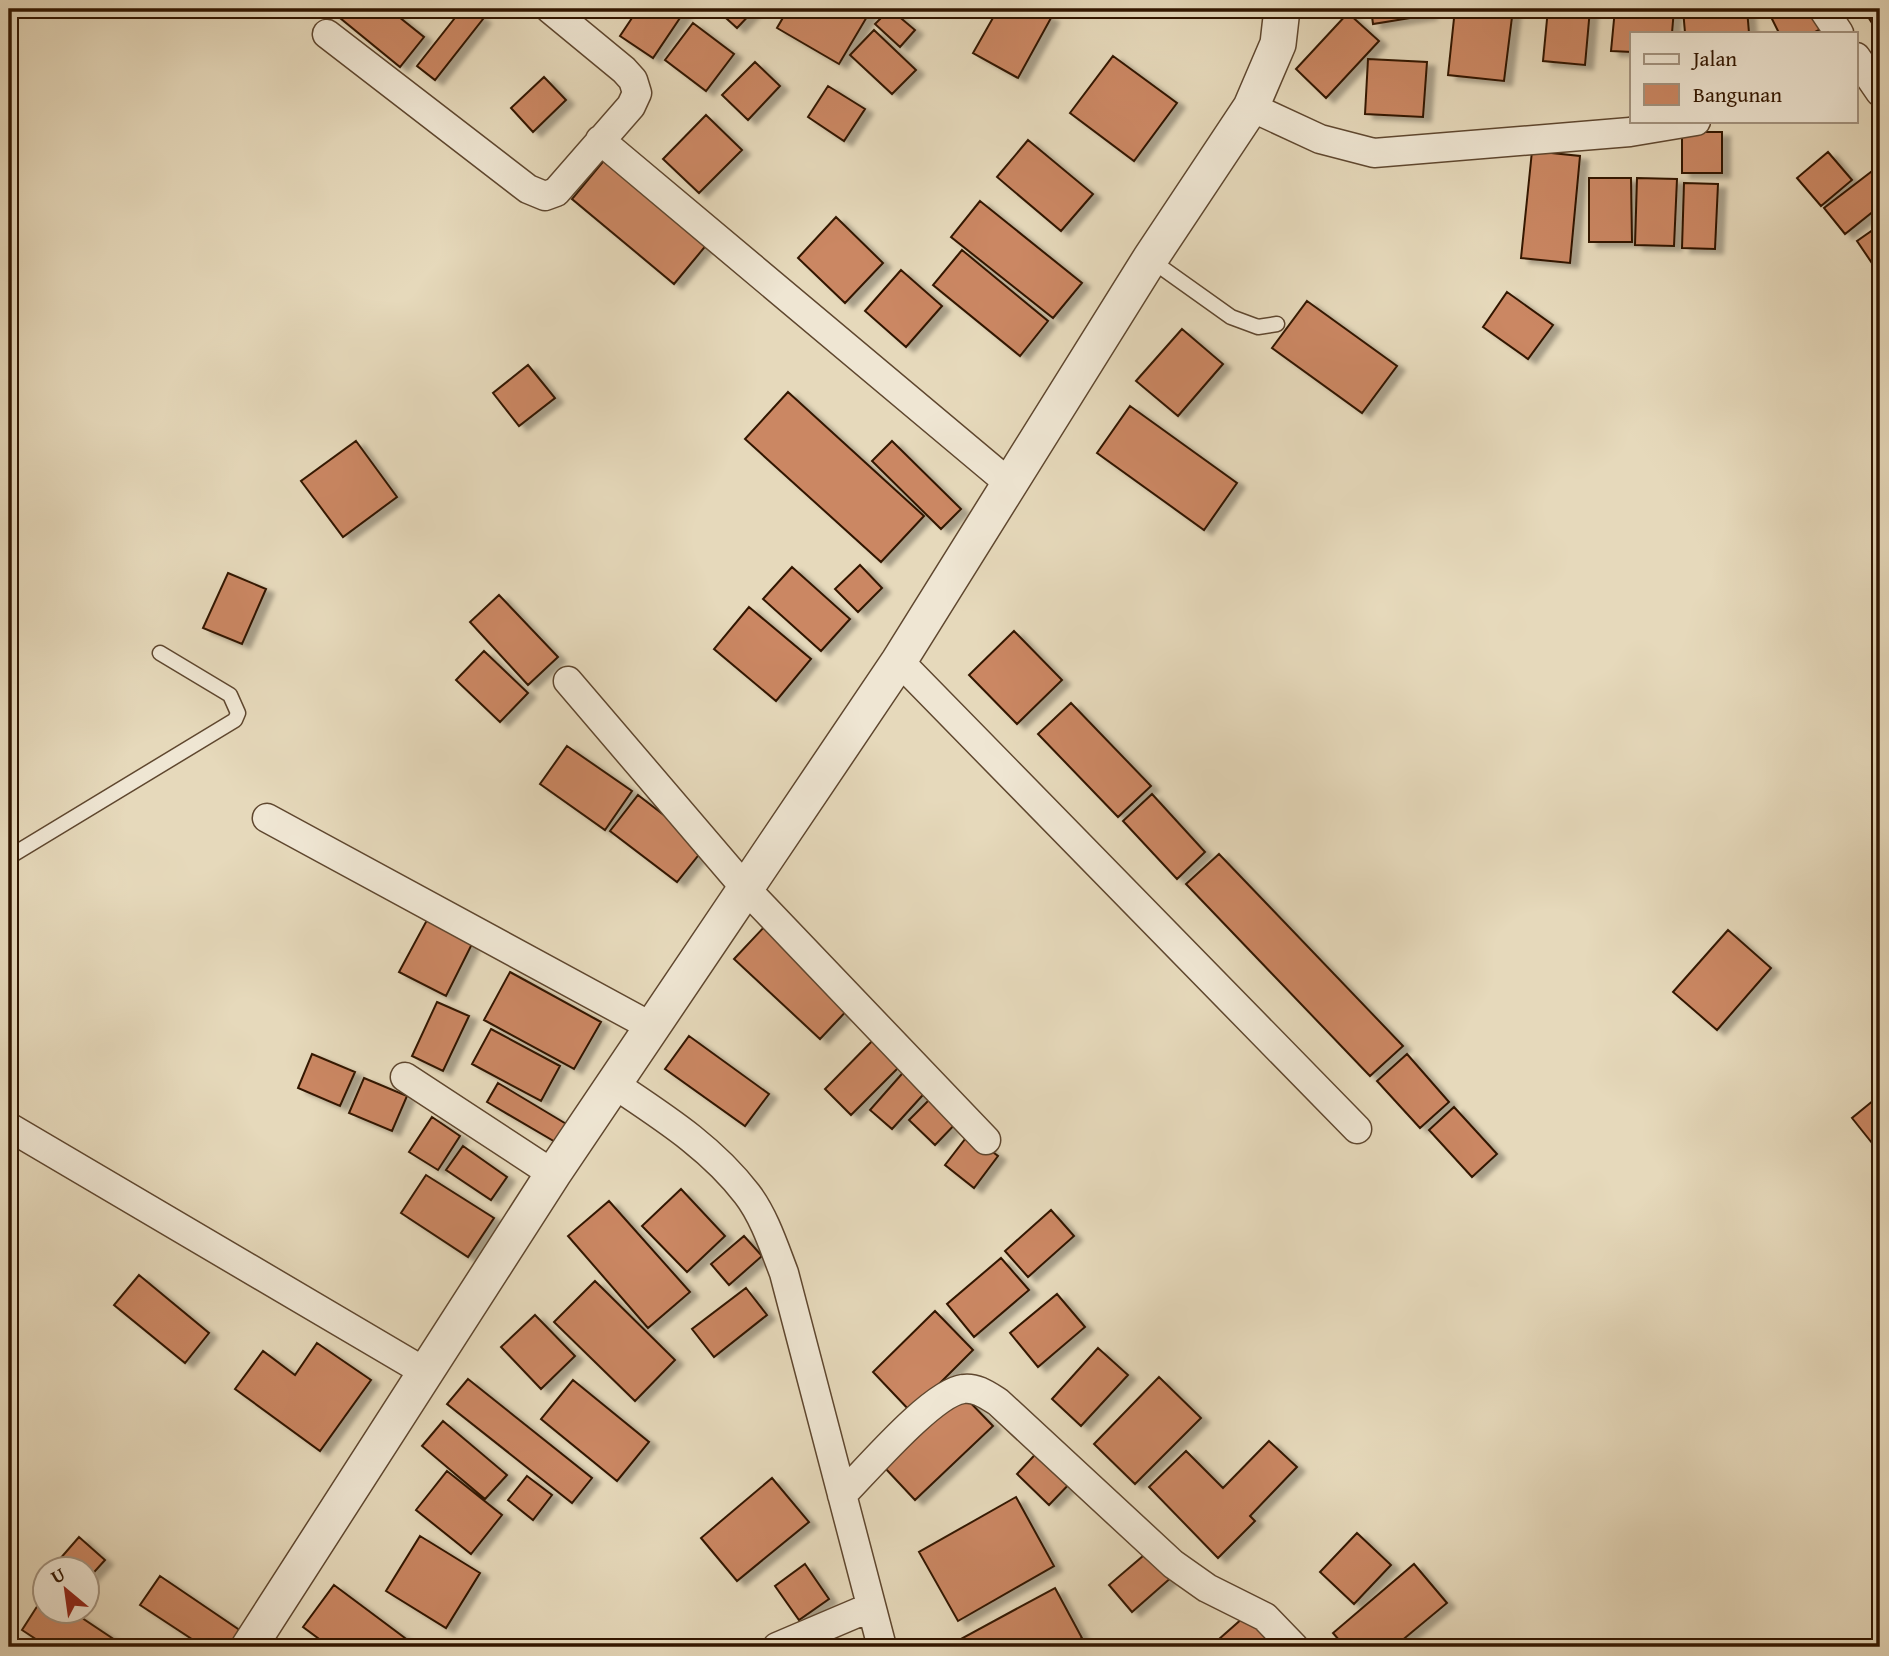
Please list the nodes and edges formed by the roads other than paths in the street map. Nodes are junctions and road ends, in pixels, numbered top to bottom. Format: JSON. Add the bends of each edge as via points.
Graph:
{"nodes":[{"id":1,"x":550,"y":9,"type":"edge"},
{"id":2,"x":1283,"y":9,"type":"edge"},
{"id":3,"x":1823,"y":9,"type":"edge"},
{"id":4,"x":1838,"y":32,"type":"edge"},
{"id":5,"x":327,"y":34,"type":"dead end"},
{"id":6,"x":1857,"y":59,"type":"edge"},
{"id":7,"x":1871,"y":92,"type":"edge"},
{"id":8,"x":1251,"y":107,"type":"junction"},
{"id":9,"x":1690,"y":122,"type":"edge"},
{"id":10,"x":600,"y":140,"type":"junction"},
{"id":11,"x":1150,"y":259,"type":"junction"},
{"id":12,"x":1277,"y":324,"type":"dead end"},
{"id":13,"x":1010,"y":484,"type":"junction"},
{"id":14,"x":160,"y":653,"type":"dead end"},
{"id":15,"x":899,"y":661,"type":"junction"},
{"id":16,"x":568,"y":681,"type":"dead end"},
{"id":17,"x":267,"y":818,"type":"dead end"},
{"id":18,"x":9,"y":857,"type":"edge"},
{"id":19,"x":747,"y":889,"type":"junction"},
{"id":20,"x":652,"y":1027,"type":"junction"},
{"id":21,"x":405,"y":1077,"type":"dead end"},
{"id":22,"x":614,"y":1084,"type":"junction"},
{"id":23,"x":9,"y":1127,"type":"edge"},
{"id":24,"x":1357,"y":1129,"type":"dead end"},
{"id":25,"x":986,"y":1140,"type":"dead end"},
{"id":26,"x":553,"y":1174,"type":"junction"},
{"id":27,"x":425,"y":1372,"type":"junction"},
{"id":28,"x":842,"y":1495,"type":"junction"},
{"id":29,"x":871,"y":1607,"type":"junction"},
{"id":30,"x":249,"y":1647,"type":"edge"},
{"id":31,"x":777,"y":1647,"type":"edge"},
{"id":32,"x":882,"y":1647,"type":"edge"},
{"id":33,"x":1294,"y":1647,"type":"edge"}],
"edges":[{"from":1,"to":10,"type":"street","via":[[624,70],[637,88],[631,106]]},
{"from":2,"to":8,"type":"street","via":[[1278,44]]},
{"from":3,"to":4,"type":"street"},
{"from":5,"to":10,"type":"street","via":[[528,189],[545,196],[556,192]]},
{"from":6,"to":7,"type":"street"},
{"from":8,"to":9,"type":"street","via":[[1320,139],[1374,153],[1630,132]]},
{"from":8,"to":11,"type":"street"},
{"from":10,"to":13,"type":"street"},
{"from":11,"to":12,"type":"lane","via":[[1231,317],[1258,327]]},
{"from":11,"to":13,"type":"street"},
{"from":13,"to":15,"type":"street"},
{"from":14,"to":18,"type":"lane","via":[[230,695],[235,720]]},
{"from":15,"to":19,"type":"street"},
{"from":15,"to":24,"type":"street"},
{"from":16,"to":19,"type":"street"},
{"from":17,"to":20,"type":"street"},
{"from":19,"to":20,"type":"street"},
{"from":19,"to":25,"type":"street"},
{"from":20,"to":22,"type":"street"},
{"from":21,"to":26,"type":"street"},
{"from":22,"to":26,"type":"street"},
{"from":22,"to":28,"type":"street","via":[[699,1142],[748,1196],[784,1273]]},
{"from":23,"to":27,"type":"street"},
{"from":26,"to":27,"type":"street"},
{"from":27,"to":30,"type":"street"},
{"from":28,"to":29,"type":"street"},
{"from":28,"to":33,"type":"street","via":[[933,1403],[956,1391],[979,1391],[1008,1410],[1173,1564],[1207,1588],[1265,1617]]},
{"from":29,"to":31,"type":"street"},
{"from":29,"to":32,"type":"street"}]}
